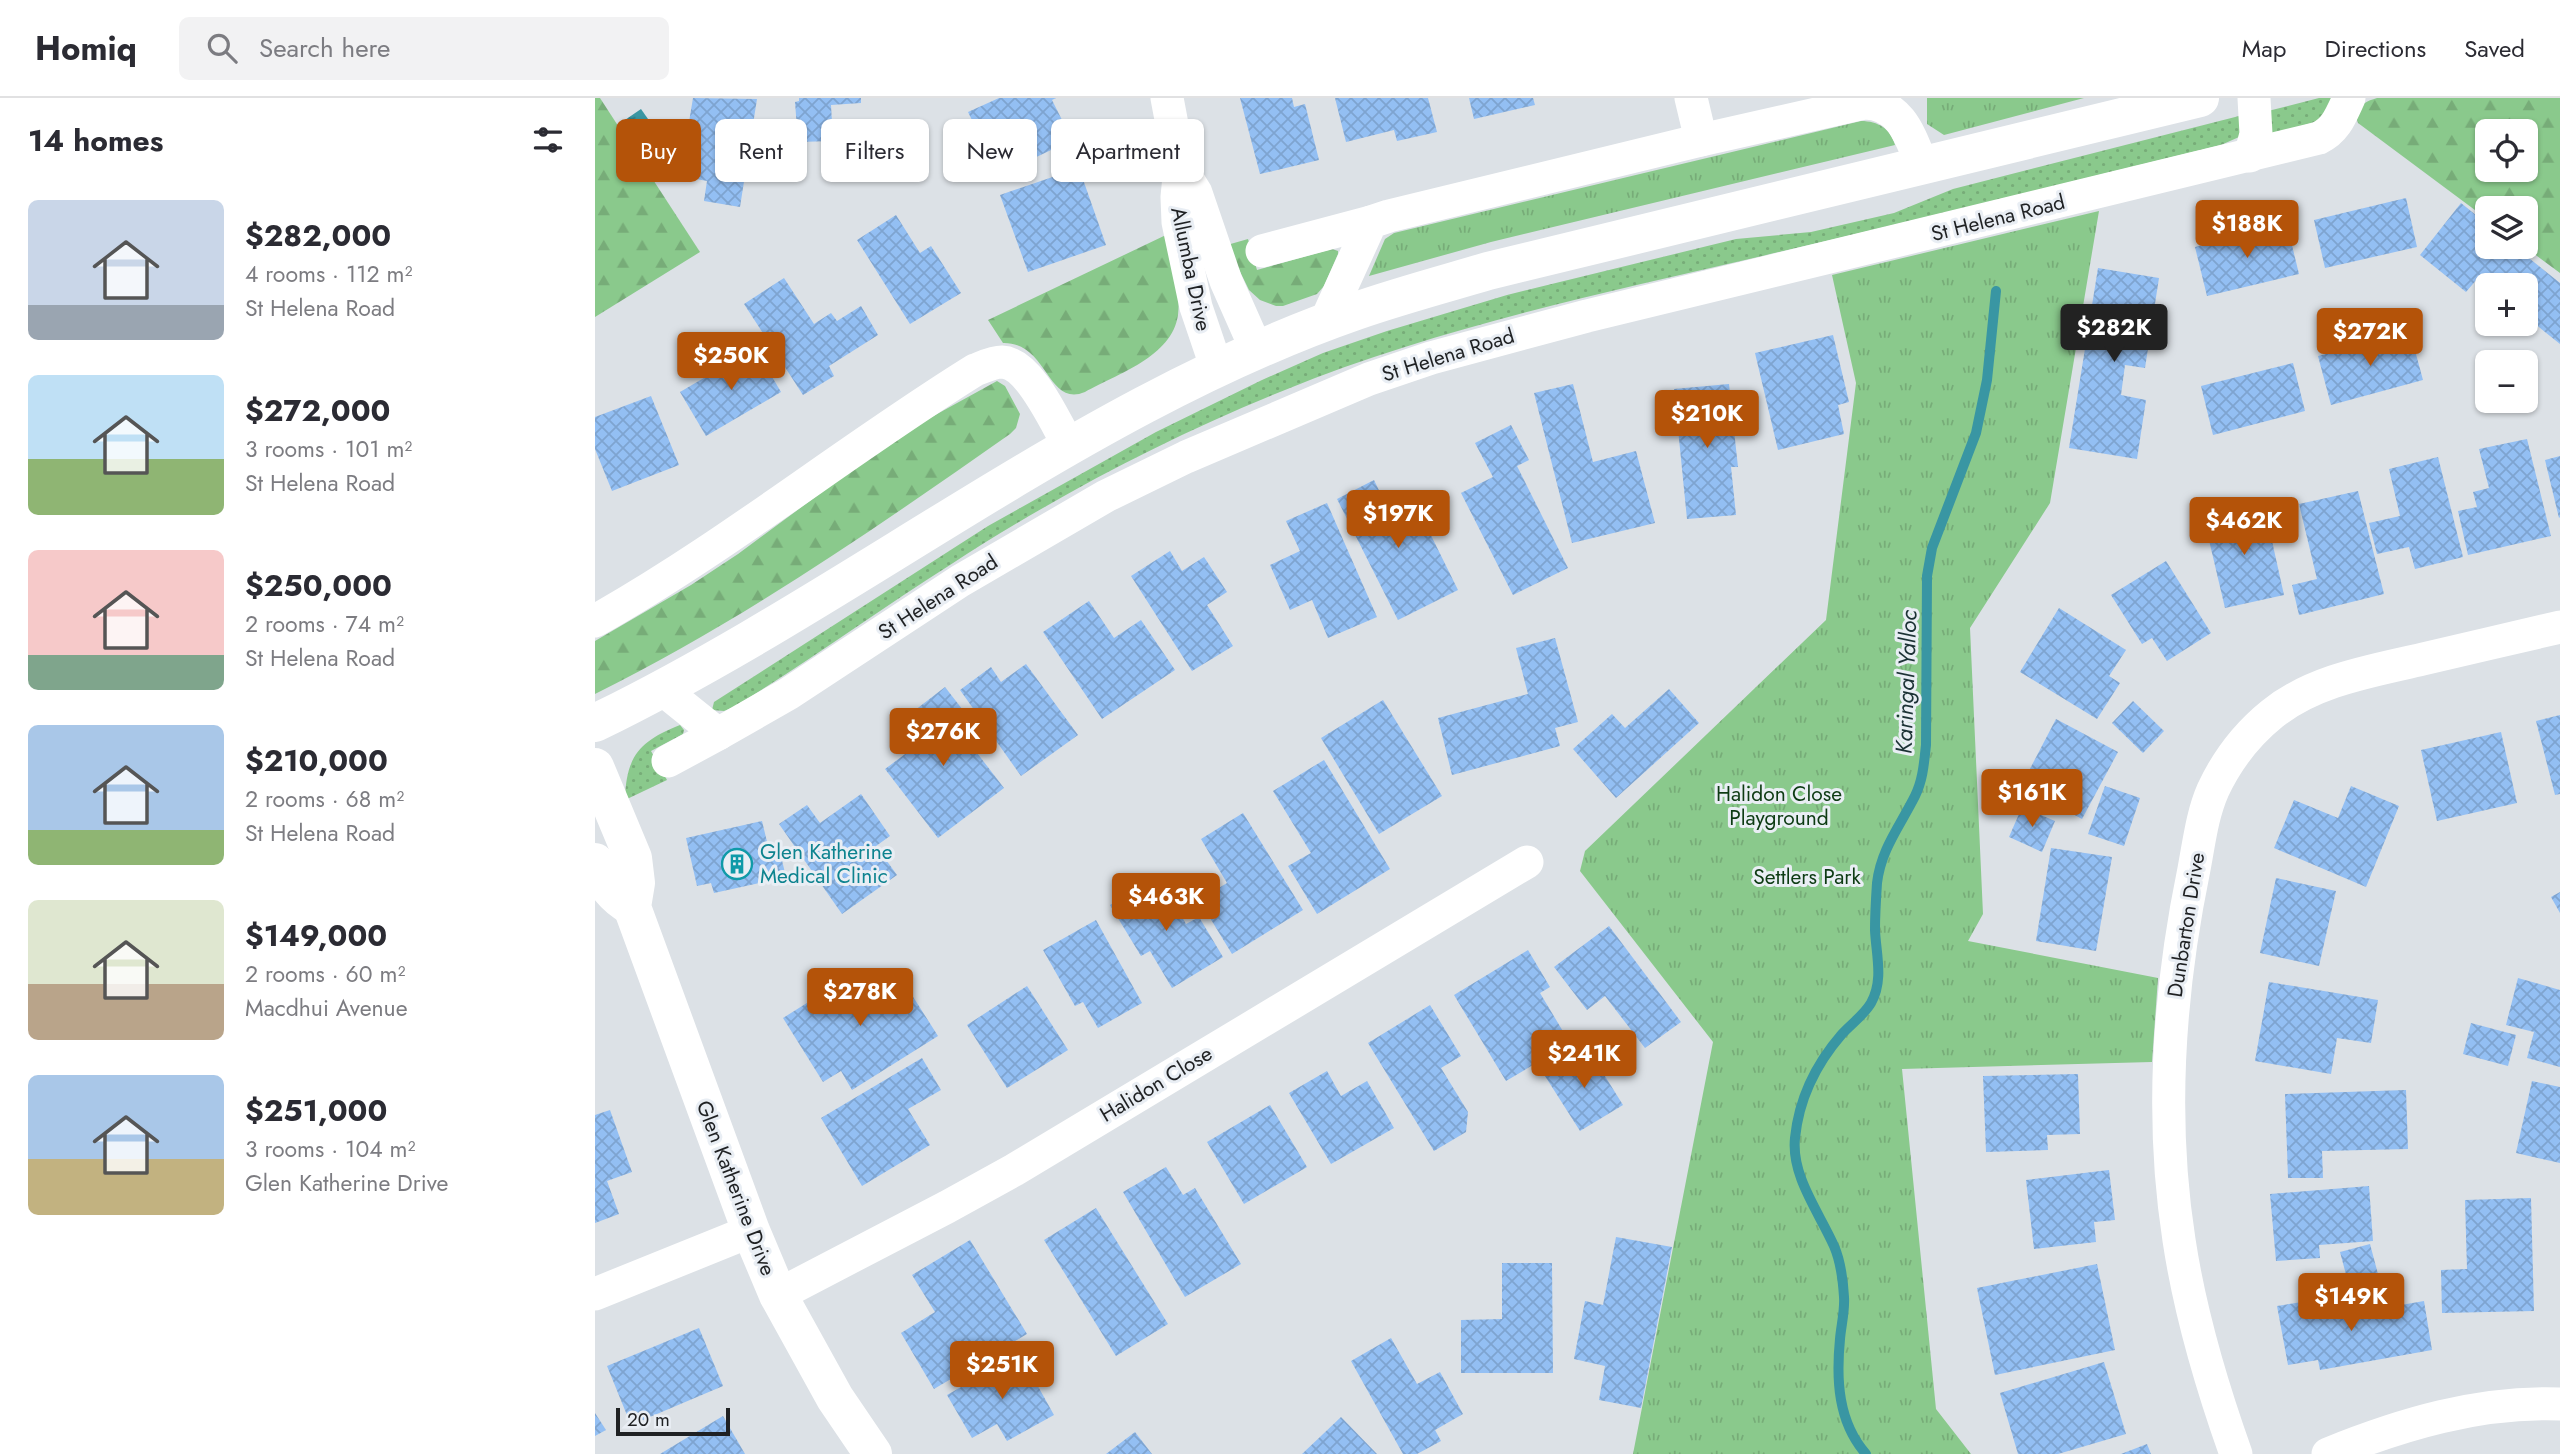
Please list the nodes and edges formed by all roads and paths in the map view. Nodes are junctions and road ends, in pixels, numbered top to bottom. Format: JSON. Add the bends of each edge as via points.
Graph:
{"nodes":[{"id":1,"x":1167,"y":98,"type":"edge"},
{"id":2,"x":1691,"y":98,"type":"edge"},
{"id":3,"x":2200,"y":98,"type":"edge"},
{"id":4,"x":2254,"y":98,"type":"edge"},
{"id":5,"x":2349,"y":98,"type":"edge"},
{"id":6,"x":1171,"y":119,"type":"edge"},
{"id":7,"x":1701,"y":139,"type":"junction"},
{"id":8,"x":2250,"y":156,"type":"junction"},
{"id":9,"x":1922,"y":165,"type":"junction"},
{"id":10,"x":1178,"y":182,"type":"edge"},
{"id":11,"x":1189,"y":182,"type":"edge"},
{"id":12,"x":1371,"y":222,"type":"junction"},
{"id":13,"x":1262,"y":251,"type":"dead end"},
{"id":14,"x":1325,"y":323,"type":"junction"},
{"id":15,"x":1257,"y":351,"type":"junction"},
{"id":16,"x":1217,"y":369,"type":"junction"},
{"id":17,"x":1069,"y":446,"type":"junction"},
{"id":18,"x":595,"y":621,"type":"edge"},
{"id":19,"x":2560,"y":627,"type":"edge"},
{"id":20,"x":662,"y":689,"type":"junction"},
{"id":21,"x":595,"y":723,"type":"edge"},
{"id":22,"x":718,"y":734,"type":"junction"},
{"id":23,"x":668,"y":761,"type":"dead end"},
{"id":24,"x":595,"y":767,"type":"edge"},
{"id":25,"x":595,"y":862,"type":"edge"},
{"id":26,"x":1527,"y":862,"type":"dead end"},
{"id":27,"x":632,"y":907,"type":"junction"},
{"id":28,"x":751,"y":1231,"type":"junction"},
{"id":29,"x":595,"y":1294,"type":"edge"},
{"id":30,"x":778,"y":1295,"type":"junction"},
{"id":31,"x":2560,"y":1404,"type":"edge"},
{"id":32,"x":873,"y":1454,"type":"edge"},
{"id":33,"x":2236,"y":1454,"type":"edge"},
{"id":34,"x":2328,"y":1454,"type":"edge"}],
"edges":[{"from":1,"to":6,"type":"street","name":"Allumba Drive"},
{"from":2,"to":7,"type":"street"},
{"from":3,"to":9,"type":"main road"},
{"from":4,"to":8,"type":"street","via":[[2256,134]]},
{"from":5,"to":8,"type":"street","name":"St Helena Road","via":[[2329,134]]},
{"from":7,"to":9,"type":"street","via":[[1877,103],[1899,118]]},
{"from":7,"to":12,"type":"street"},
{"from":8,"to":22,"type":"street","name":"St Helena Road","via":[[1575,319],[1369,379],[1106,496],[960,581],[788,694]]},
{"from":9,"to":14,"type":"main road","via":[[1488,271]]},
{"from":10,"to":16,"type":"street","name":"Allumba Drive","via":[[1178,222],[1196,307]]},
{"from":11,"to":15,"type":"street","name":"Allumba Drive"},
{"from":12,"to":13,"type":"street"},
{"from":12,"to":14,"type":"street"},
{"from":14,"to":15,"type":"main road"},
{"from":15,"to":16,"type":"main road"},
{"from":16,"to":17,"type":"main road"},
{"from":17,"to":18,"type":"street","via":[[1037,389],[1022,372],[1011,363],[988,365],[899,419],[696,561]]},
{"from":17,"to":20,"type":"main road","via":[[790,617]]},
{"from":19,"to":33,"type":"street","name":"Dunbarton Drive","via":[[2358,674],[2300,696],[2243,741],[2212,794],[2178,957],[2170,1129],[2185,1277],[2211,1380]]},
{"from":20,"to":21,"type":"main road"},
{"from":20,"to":22,"type":"street"},
{"from":22,"to":23,"type":"street","name":"St Helena Road"},
{"from":24,"to":27,"type":"main road","name":"Glen Katherine Drive","via":[[633,859]]},
{"from":25,"to":27,"type":"main road","name":"Glen Katherine Drive","via":[[606,885]]},
{"from":26,"to":30,"type":"street","name":"Halidon Close","via":[[1014,1170]]},
{"from":27,"to":28,"type":"main road","name":"Glen Katherine Drive"},
{"from":28,"to":29,"type":"street"},
{"from":28,"to":30,"type":"main road","name":"Glen Katherine Drive"},
{"from":30,"to":32,"type":"main road","name":"Glen Katherine Drive","via":[[835,1398]]},
{"from":31,"to":34,"type":"street","via":[[2440,1416]]}]}
